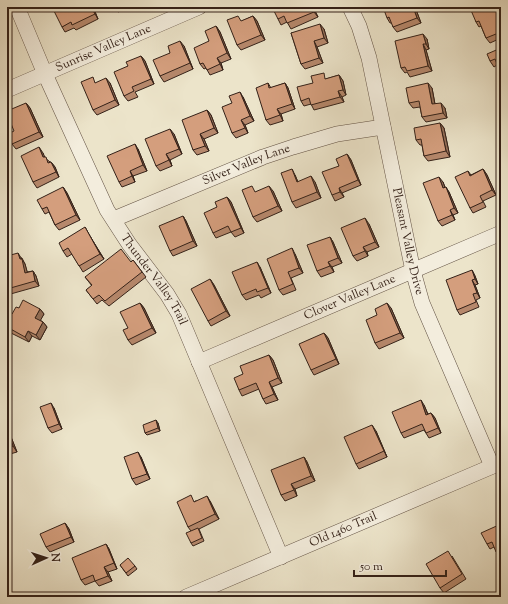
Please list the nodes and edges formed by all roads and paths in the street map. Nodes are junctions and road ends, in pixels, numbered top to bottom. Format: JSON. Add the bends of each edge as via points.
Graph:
{"nodes":[{"id":1,"x":18,"y":7,"type":"edge"},
{"id":2,"x":199,"y":7,"type":"edge"},
{"id":3,"x":350,"y":7,"type":"edge"},
{"id":4,"x":45,"y":74,"type":"junction"},
{"id":5,"x":7,"y":90,"type":"edge"},
{"id":6,"x":383,"y":127,"type":"junction"},
{"id":7,"x":114,"y":219,"type":"junction"},
{"id":8,"x":501,"y":233,"type":"edge"},
{"id":9,"x":414,"y":271,"type":"junction"},
{"id":10,"x":199,"y":362,"type":"junction"},
{"id":11,"x":496,"y":465,"type":"edge"},
{"id":12,"x":281,"y":557,"type":"junction"},
{"id":13,"x":186,"y":597,"type":"edge"}],
"edges":[{"from":1,"to":4,"type":"street","name":"Thunder Valley Trail"},
{"from":2,"to":4,"type":"street","name":"Sunrise Valley Lane"},
{"from":3,"to":6,"type":"street","name":"Pleasant Valley Drive","via":[[369,58]]},
{"from":4,"to":5,"type":"street","name":"Sunrise Valley Lane"},
{"from":4,"to":7,"type":"street","name":"Thunder Valley Trail","via":[[96,188]]},
{"from":6,"to":7,"type":"street","name":"Silver Valley Lane","via":[[337,134],[293,146]]},
{"from":6,"to":9,"type":"street","name":"Pleasant Valley Drive"},
{"from":7,"to":10,"type":"street","name":"Thunder Valley Trail","via":[[179,314]]},
{"from":8,"to":9,"type":"street","name":"Clover Valley Lane"},
{"from":9,"to":10,"type":"street","name":"Clover Valley Lane"},
{"from":9,"to":11,"type":"street","name":"Pleasant Valley Drive","via":[[422,303]]},
{"from":10,"to":12,"type":"street","name":"Thunder Valley Trail"},
{"from":11,"to":12,"type":"street","name":"Old 1460 Trail"},
{"from":12,"to":13,"type":"street","name":"Old 1460 Trail"}]}
